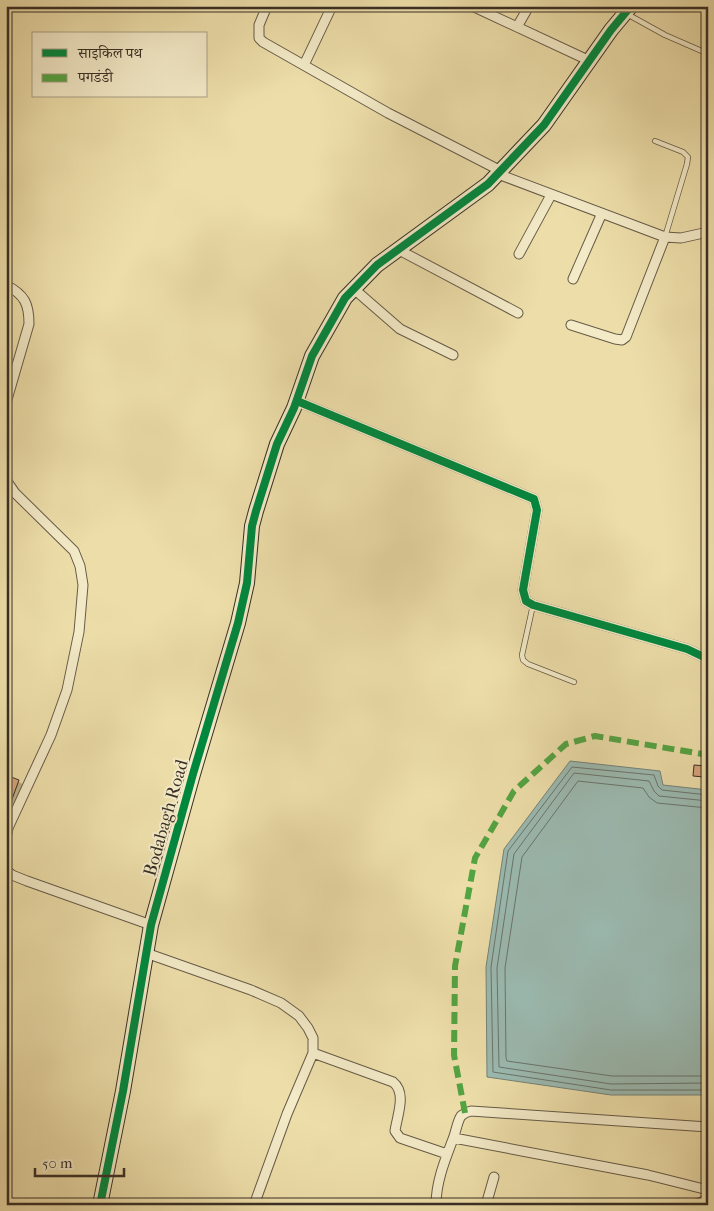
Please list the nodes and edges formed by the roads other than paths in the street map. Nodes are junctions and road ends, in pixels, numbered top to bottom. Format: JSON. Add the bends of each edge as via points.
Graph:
{"nodes":[{"id":1,"x":266,"y":6,"type":"edge"},
{"id":2,"x":332,"y":6,"type":"edge"},
{"id":3,"x":472,"y":6,"type":"edge"},
{"id":4,"x":529,"y":6,"type":"edge"},
{"id":5,"x":628,"y":10,"type":"edge"},
{"id":6,"x":517,"y":27,"type":"junction"},
{"id":7,"x":704,"y":52,"type":"dead end"},
{"id":8,"x":590,"y":61,"type":"junction"},
{"id":9,"x":304,"y":65,"type":"junction"},
{"id":10,"x":655,"y":141,"type":"dead end"},
{"id":11,"x":499,"y":173,"type":"junction"},
{"id":12,"x":551,"y":194,"type":"junction"},
{"id":13,"x":602,"y":213,"type":"junction"},
{"id":14,"x":708,"y":232,"type":"edge"},
{"id":15,"x":665,"y":237,"type":"junction"},
{"id":16,"x":399,"y":250,"type":"junction"},
{"id":17,"x":519,"y":254,"type":"dead end"},
{"id":18,"x":573,"y":279,"type":"dead end"},
{"id":19,"x":6,"y":285,"type":"edge"},
{"id":20,"x":354,"y":289,"type":"junction"},
{"id":21,"x":518,"y":313,"type":"dead end"},
{"id":22,"x":570,"y":325,"type":"dead end"},
{"id":23,"x":452,"y":355,"type":"dead end"},
{"id":24,"x":6,"y":403,"type":"edge"},
{"id":25,"x":295,"y":404,"type":"junction"},
{"id":26,"x":6,"y":480,"type":"edge"},
{"id":27,"x":532,"y":605,"type":"junction"},
{"id":28,"x":708,"y":659,"type":"edge"},
{"id":29,"x":574,"y":682,"type":"dead end"},
{"id":30,"x":7,"y":828,"type":"edge"},
{"id":31,"x":6,"y":838,"type":"edge"},
{"id":32,"x":6,"y":870,"type":"edge"},
{"id":33,"x":151,"y":925,"type":"junction"},
{"id":34,"x":146,"y":953,"type":"junction"},
{"id":35,"x":313,"y":1053,"type":"junction"},
{"id":36,"x":708,"y":1127,"type":"edge"},
{"id":37,"x":454,"y":1138,"type":"junction"},
{"id":38,"x":447,"y":1154,"type":"junction"},
{"id":39,"x":494,"y":1177,"type":"dead end"},
{"id":40,"x":708,"y":1190,"type":"edge"},
{"id":41,"x":708,"y":1199,"type":"edge"},
{"id":42,"x":100,"y":1205,"type":"edge"},
{"id":43,"x":254,"y":1205,"type":"edge"},
{"id":44,"x":436,"y":1205,"type":"edge"},
{"id":45,"x":486,"y":1205,"type":"edge"},
{"id":46,"x":694,"y":1205,"type":"edge"}],
"edges":[{"from":1,"to":9,"type":"street","via":[[259,25],[259,38]]},
{"from":2,"to":9,"type":"street"},
{"from":3,"to":6,"type":"street"},
{"from":4,"to":6,"type":"street"},
{"from":5,"to":7,"type":"lane","via":[[665,35]]},
{"from":5,"to":8,"type":"street","name":"Bodabagh Road"},
{"from":6,"to":8,"type":"street"},
{"from":8,"to":11,"type":"street","name":"Bodabagh Road","via":[[544,125]]},
{"from":9,"to":11,"type":"street"},
{"from":10,"to":15,"type":"lane","via":[[688,156]]},
{"from":11,"to":12,"type":"street"},
{"from":11,"to":16,"type":"street","name":"Bodabagh Road"},
{"from":12,"to":13,"type":"street"},
{"from":12,"to":17,"type":"street"},
{"from":13,"to":15,"type":"street"},
{"from":13,"to":18,"type":"street"},
{"from":14,"to":15,"type":"street","via":[[682,238]]},
{"from":15,"to":22,"type":"street","via":[[624,339],[614,339]]},
{"from":16,"to":20,"type":"street","name":"Bodabagh Road","via":[[377,265]]},
{"from":16,"to":21,"type":"street"},
{"from":19,"to":24,"type":"street","via":[[19,292],[29,313],[29,324]]},
{"from":20,"to":23,"type":"street","via":[[400,328]]},
{"from":20,"to":25,"type":"street","name":"Bodabagh Road","via":[[345,298],[312,356]]},
{"from":25,"to":27,"type":"street","via":[[534,499],[537,510],[523,590],[526,601]]},
{"from":25,"to":33,"type":"street","name":"Bodabagh Road","via":[[277,444],[252,526],[247,583],[236,632]]},
{"from":26,"to":30,"type":"street","via":[[74,551],[83,585],[79,632],[67,690],[51,735]]},
{"from":27,"to":28,"type":"street","via":[[687,649]]},
{"from":27,"to":29,"type":"lane","via":[[523,660]]},
{"from":30,"to":31,"type":"street"},
{"from":32,"to":33,"type":"street","via":[[27,881]]},
{"from":33,"to":34,"type":"street","name":"Bodabagh Road"},
{"from":34,"to":35,"type":"street","via":[[281,1003],[299,1016],[308,1028],[313,1038]]},
{"from":34,"to":42,"type":"street","name":"Bodabagh Road","via":[[124,1091]]},
{"from":35,"to":38,"type":"street","via":[[393,1082],[401,1096],[397,1136]]},
{"from":35,"to":43,"type":"street"},
{"from":36,"to":37,"type":"street","via":[[471,1111],[460,1117]]},
{"from":37,"to":38,"type":"street"},
{"from":37,"to":40,"type":"street","via":[[648,1174]]},
{"from":38,"to":44,"type":"street"},
{"from":39,"to":45,"type":"street"},
{"from":41,"to":46,"type":"street"}]}
